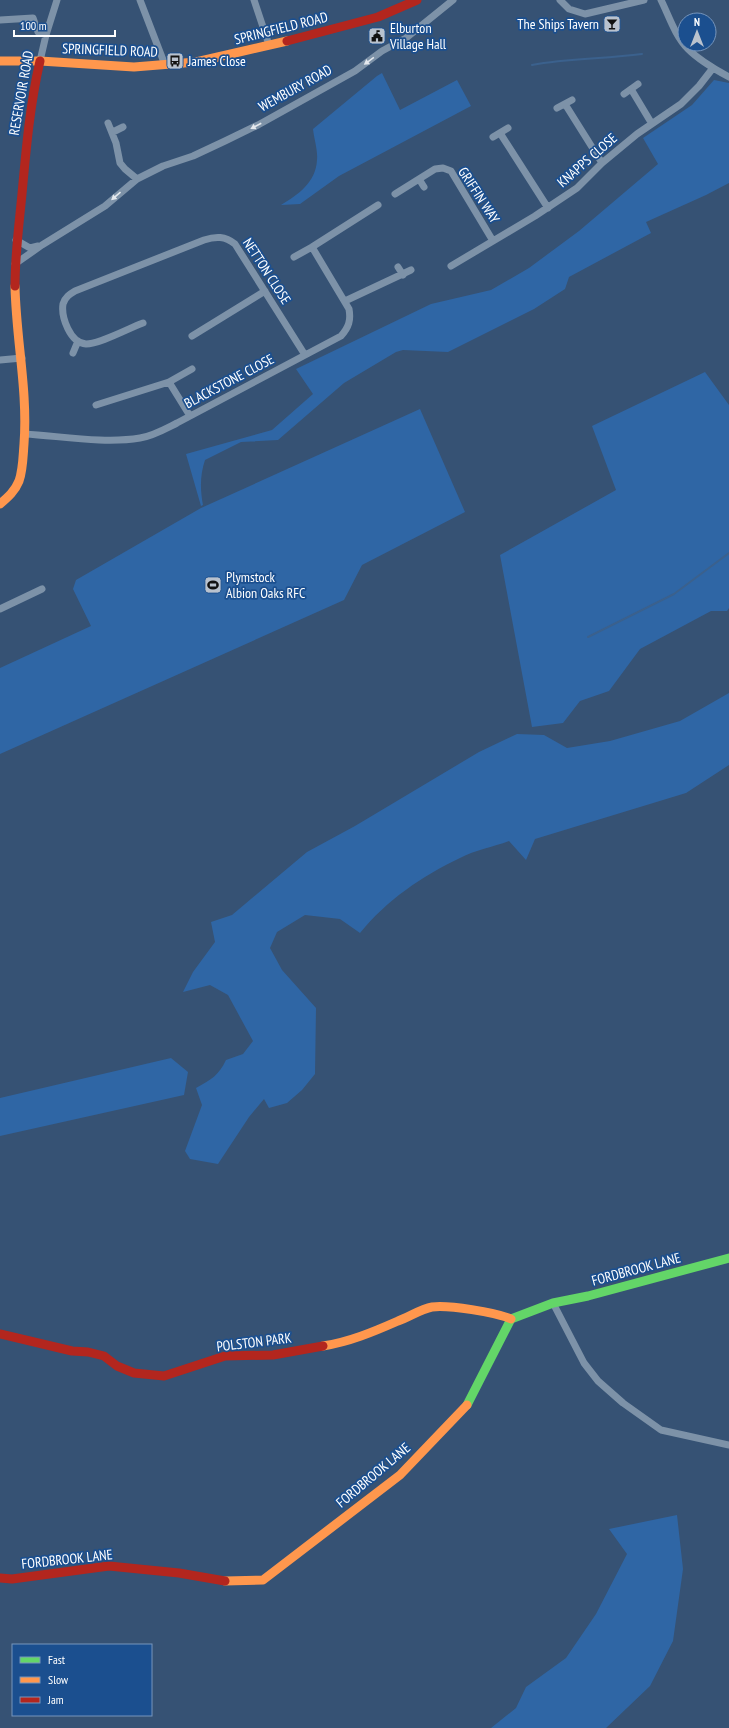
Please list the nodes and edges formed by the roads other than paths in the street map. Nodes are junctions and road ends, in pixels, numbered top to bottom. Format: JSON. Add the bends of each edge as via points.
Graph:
{"nodes":[{"id":1,"x":57,"y":0,"type":"edge"},
{"id":2,"x":140,"y":0,"type":"edge"},
{"id":3,"x":254,"y":0,"type":"edge"},
{"id":4,"x":417,"y":0,"type":"edge"},
{"id":5,"x":453,"y":0,"type":"edge"},
{"id":6,"x":560,"y":0,"type":"edge"},
{"id":7,"x":644,"y":0,"type":"edge"},
{"id":8,"x":661,"y":0,"type":"edge"},
{"id":9,"x":0,"y":20,"type":"edge"},
{"id":10,"x":46,"y":35,"type":"junction"},
{"id":11,"x":269,"y":45,"type":"junction"},
{"id":12,"x":0,"y":60,"type":"edge"},
{"id":13,"x":40,"y":61,"type":"junction"},
{"id":14,"x":164,"y":65,"type":"junction"},
{"id":15,"x":713,"y":68,"type":"junction"},
{"id":16,"x":729,"y":77,"type":"edge"},
{"id":17,"x":638,"y":84,"type":"dead end"},
{"id":18,"x":631,"y":89,"type":"junction"},
{"id":19,"x":624,"y":94,"type":"dead end"},
{"id":20,"x":572,"y":100,"type":"dead end"},
{"id":21,"x":565,"y":104,"type":"junction"},
{"id":22,"x":557,"y":108,"type":"dead end"},
{"id":23,"x":108,"y":123,"type":"dead end"},
{"id":24,"x":652,"y":124,"type":"junction"},
{"id":25,"x":122,"y":127,"type":"dead end"},
{"id":26,"x":508,"y":128,"type":"dead end"},
{"id":27,"x":113,"y":132,"type":"junction"},
{"id":28,"x":500,"y":133,"type":"junction"},
{"id":29,"x":493,"y":137,"type":"dead end"},
{"id":30,"x":602,"y":163,"type":"junction"},
{"id":31,"x":137,"y":179,"type":"junction"},
{"id":32,"x":419,"y":179,"type":"junction"},
{"id":33,"x":424,"y":187,"type":"dead end"},
{"id":34,"x":395,"y":194,"type":"dead end"},
{"id":35,"x":378,"y":205,"type":"dead end"},
{"id":36,"x":548,"y":208,"type":"junction"},
{"id":37,"x":354,"y":210,"type":"dead end"},
{"id":38,"x":359,"y":217,"type":"junction"},
{"id":39,"x":16,"y":240,"type":"junction"},
{"id":40,"x":493,"y":241,"type":"junction"},
{"id":41,"x":42,"y":245,"type":"junction"},
{"id":42,"x":312,"y":247,"type":"junction"},
{"id":43,"x":165,"y":255,"type":"junction"},
{"id":44,"x":294,"y":256,"type":"dead end"},
{"id":45,"x":168,"y":263,"type":"dead end"},
{"id":46,"x":15,"y":264,"type":"junction"},
{"id":47,"x":451,"y":266,"type":"dead end"},
{"id":48,"x":398,"y":267,"type":"dead end"},
{"id":49,"x":411,"y":270,"type":"dead end"},
{"id":50,"x":403,"y":275,"type":"junction"},
{"id":51,"x":265,"y":291,"type":"junction"},
{"id":52,"x":345,"y":301,"type":"junction"},
{"id":53,"x":144,"y":322,"type":"dead end"},
{"id":54,"x":197,"y":322,"type":"dead end"},
{"id":55,"x":202,"y":330,"type":"junction"},
{"id":56,"x":192,"y":336,"type":"dead end"},
{"id":57,"x":78,"y":341,"type":"junction"},
{"id":58,"x":73,"y":353,"type":"dead end"},
{"id":59,"x":305,"y":355,"type":"junction"},
{"id":60,"x":22,"y":358,"type":"junction"},
{"id":61,"x":0,"y":360,"type":"edge"},
{"id":62,"x":192,"y":369,"type":"dead end"},
{"id":63,"x":169,"y":382,"type":"junction"},
{"id":64,"x":125,"y":396,"type":"junction"},
{"id":65,"x":128,"y":404,"type":"dead end"},
{"id":66,"x":96,"y":405,"type":"dead end"},
{"id":67,"x":190,"y":416,"type":"junction"},
{"id":68,"x":25,"y":434,"type":"junction"},
{"id":69,"x":0,"y":504,"type":"edge"},
{"id":70,"x":42,"y":589,"type":"dead end"},
{"id":71,"x":0,"y":609,"type":"edge"},
{"id":72,"x":729,"y":1258,"type":"edge"},
{"id":73,"x":553,"y":1303,"type":"junction"},
{"id":74,"x":511,"y":1319,"type":"junction"},
{"id":75,"x":0,"y":1334,"type":"edge"},
{"id":76,"x":729,"y":1445,"type":"edge"},
{"id":77,"x":0,"y":1578,"type":"edge"}],
"edges":[{"from":1,"to":10,"type":"street","name":"RESERVOIR ROAD"},
{"from":2,"to":14,"type":"street"},
{"from":3,"to":11,"type":"street"},
{"from":4,"to":11,"type":"street","name":"SPRINGFIELD ROAD","via":[[383,15]]},
{"from":5,"to":31,"type":"street","name":"WEMBURY ROAD","one_way":true,"via":[[406,38],[382,51],[355,71],[232,138]]},
{"from":6,"to":7,"type":"street","via":[[569,9],[584,14]]},
{"from":8,"to":15,"type":"street","via":[[679,37],[688,49]]},
{"from":9,"to":10,"type":"street","via":[[33,18],[38,32]]},
{"from":10,"to":13,"type":"street","name":"RESERVOIR ROAD"},
{"from":11,"to":14,"type":"street","name":"SPRINGFIELD ROAD","via":[[219,58]]},
{"from":12,"to":13,"type":"street","name":"SPRINGFIELD ROAD"},
{"from":13,"to":14,"type":"street","name":"SPRINGFIELD ROAD","via":[[134,67]]},
{"from":13,"to":39,"type":"street","name":"RESERVOIR ROAD","via":[[30,116]]},
{"from":15,"to":16,"type":"street"},
{"from":15,"to":24,"type":"street","name":"KNAPPS CLOSE","via":[[681,104]]},
{"from":17,"to":18,"type":"street"},
{"from":18,"to":19,"type":"street"},
{"from":18,"to":24,"type":"street"},
{"from":20,"to":21,"type":"street"},
{"from":21,"to":22,"type":"street"},
{"from":21,"to":30,"type":"street"},
{"from":23,"to":27,"type":"street"},
{"from":24,"to":30,"type":"street","name":"KNAPPS CLOSE"},
{"from":25,"to":27,"type":"street"},
{"from":26,"to":28,"type":"street"},
{"from":27,"to":31,"type":"street","via":[[120,163]]},
{"from":28,"to":29,"type":"street"},
{"from":28,"to":36,"type":"street"},
{"from":30,"to":36,"type":"street","name":"KNAPPS CLOSE","via":[[577,188]]},
{"from":31,"to":41,"type":"street","name":"WEMBURY ROAD","one_way":true,"via":[[105,206]]},
{"from":32,"to":33,"type":"street"},
{"from":32,"to":34,"type":"street","name":"GRIFFIN WAY"},
{"from":32,"to":40,"type":"street","name":"GRIFFIN WAY","via":[[436,169],[451,171]]},
{"from":35,"to":38,"type":"street"},
{"from":36,"to":40,"type":"street","name":"KNAPPS CLOSE"},
{"from":37,"to":38,"type":"street"},
{"from":38,"to":42,"type":"street"},
{"from":39,"to":41,"type":"street","via":[[30,248]]},
{"from":39,"to":46,"type":"street","name":"RESERVOIR ROAD"},
{"from":40,"to":47,"type":"street","name":"KNAPPS CLOSE","via":[[466,254]]},
{"from":41,"to":46,"type":"street","name":"WEMBURY ROAD"},
{"from":42,"to":44,"type":"street"},
{"from":42,"to":52,"type":"street","name":"BLACKSTONE CLOSE"},
{"from":43,"to":45,"type":"street"},
{"from":43,"to":51,"type":"street","name":"NETTON CLOSE","via":[[213,237],[229,239],[235,244]]},
{"from":43,"to":57,"type":"street","name":"NETTON CLOSE","via":[[68,296],[63,304],[63,312],[71,335]]},
{"from":46,"to":60,"type":"street","via":[[16,315]]},
{"from":48,"to":50,"type":"street"},
{"from":49,"to":50,"type":"street"},
{"from":50,"to":52,"type":"street"},
{"from":51,"to":55,"type":"street"},
{"from":51,"to":59,"type":"street","name":"NETTON CLOSE"},
{"from":52,"to":59,"type":"street","name":"BLACKSTONE CLOSE","via":[[350,318],[347,328],[341,336]]},
{"from":53,"to":57,"type":"street","via":[[132,323],[93,343],[84,344]]},
{"from":54,"to":55,"type":"street"},
{"from":55,"to":56,"type":"street"},
{"from":57,"to":58,"type":"street"},
{"from":59,"to":67,"type":"street","name":"BLACKSTONE CLOSE"},
{"from":60,"to":61,"type":"street"},
{"from":60,"to":68,"type":"street"},
{"from":62,"to":63,"type":"street"},
{"from":63,"to":64,"type":"street"},
{"from":63,"to":67,"type":"street"},
{"from":64,"to":65,"type":"street"},
{"from":64,"to":66,"type":"street"},
{"from":67,"to":68,"type":"street","name":"BLACKSTONE CLOSE","via":[[141,438],[101,439]]},
{"from":68,"to":69,"type":"street","via":[[19,480],[10,496]]},
{"from":70,"to":71,"type":"street"},
{"from":72,"to":73,"type":"street","name":"FORDBROOK LANE"},
{"from":73,"to":74,"type":"street","name":"FORDBROOK LANE"},
{"from":73,"to":76,"type":"street","via":[[584,1363],[598,1381],[623,1403],[661,1430]]},
{"from":74,"to":75,"type":"street","name":"POLSTON PARK","via":[[468,1310],[432,1307],[342,1343],[273,1355],[225,1356],[164,1376],[134,1372],[117,1366],[104,1356]]},
{"from":74,"to":77,"type":"street","name":"FORDBROOK LANE","via":[[466,1408],[400,1475],[263,1580],[219,1581],[172,1572],[108,1566],[12,1579]]}]}
